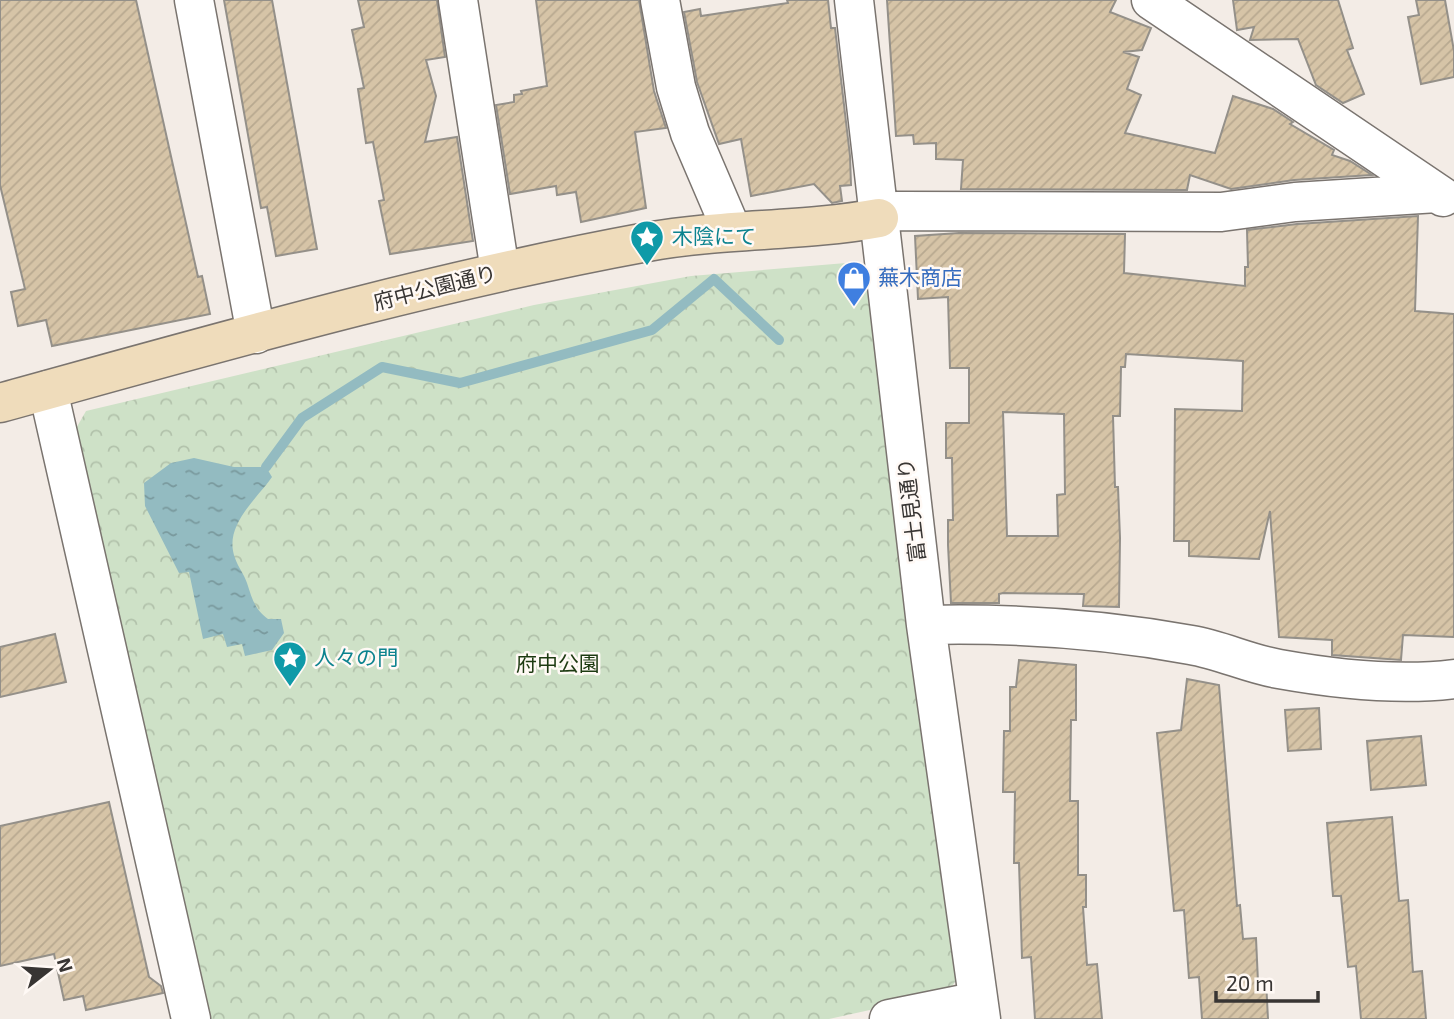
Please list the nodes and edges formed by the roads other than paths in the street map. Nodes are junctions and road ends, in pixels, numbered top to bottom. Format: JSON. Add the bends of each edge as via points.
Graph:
{"nodes":[{"id":1,"x":194,"y":0,"type":"edge"},
{"id":2,"x":458,"y":0,"type":"edge"},
{"id":3,"x":660,"y":0,"type":"edge"},
{"id":4,"x":854,"y":0,"type":"edge"},
{"id":5,"x":1151,"y":0,"type":"edge"},
{"id":6,"x":1187,"y":13,"type":"edge"},
{"id":7,"x":1446,"y":198,"type":"edge"},
{"id":8,"x":879,"y":218,"type":"junction"},
{"id":9,"x":732,"y":231,"type":"junction"},
{"id":10,"x":500,"y":271,"type":"junction"},
{"id":11,"x":256,"y":334,"type":"junction"},
{"id":12,"x":48,"y":390,"type":"junction"},
{"id":13,"x":0,"y":403,"type":"edge"},
{"id":14,"x":926,"y":625,"type":"junction"},
{"id":15,"x":1454,"y":679,"type":"edge"},
{"id":16,"x":979,"y":1010,"type":"edge"},
{"id":17,"x":191,"y":1019,"type":"edge"},
{"id":18,"x":889,"y":1019,"type":"edge"}],
"edges":[{"from":1,"to":11,"type":"street"},
{"from":2,"to":10,"type":"street"},
{"from":3,"to":9,"type":"street","via":[[683,110]]},
{"from":4,"to":8,"type":"street","name":"富士見通り"},
{"from":5,"to":6,"type":"street"},
{"from":6,"to":7,"type":"street"},
{"from":7,"to":8,"type":"street","via":[[1295,202],[1221,212],[897,211]]},
{"from":8,"to":9,"type":"street","name":"府中公園通り","via":[[816,228]]},
{"from":8,"to":14,"type":"street","name":"富士見通り"},
{"from":9,"to":10,"type":"street","name":"府中公園通り"},
{"from":10,"to":11,"type":"street","name":"府中公園通り"},
{"from":11,"to":12,"type":"street","name":"府中公園通り"},
{"from":12,"to":13,"type":"street","name":"府中公園通り"},
{"from":12,"to":17,"type":"street"},
{"from":14,"to":15,"type":"street","via":[[1023,626],[1115,634],[1194,645],[1278,669],[1415,683]]},
{"from":14,"to":16,"type":"street","name":"富士見通り"},
{"from":16,"to":18,"type":"street"}]}
